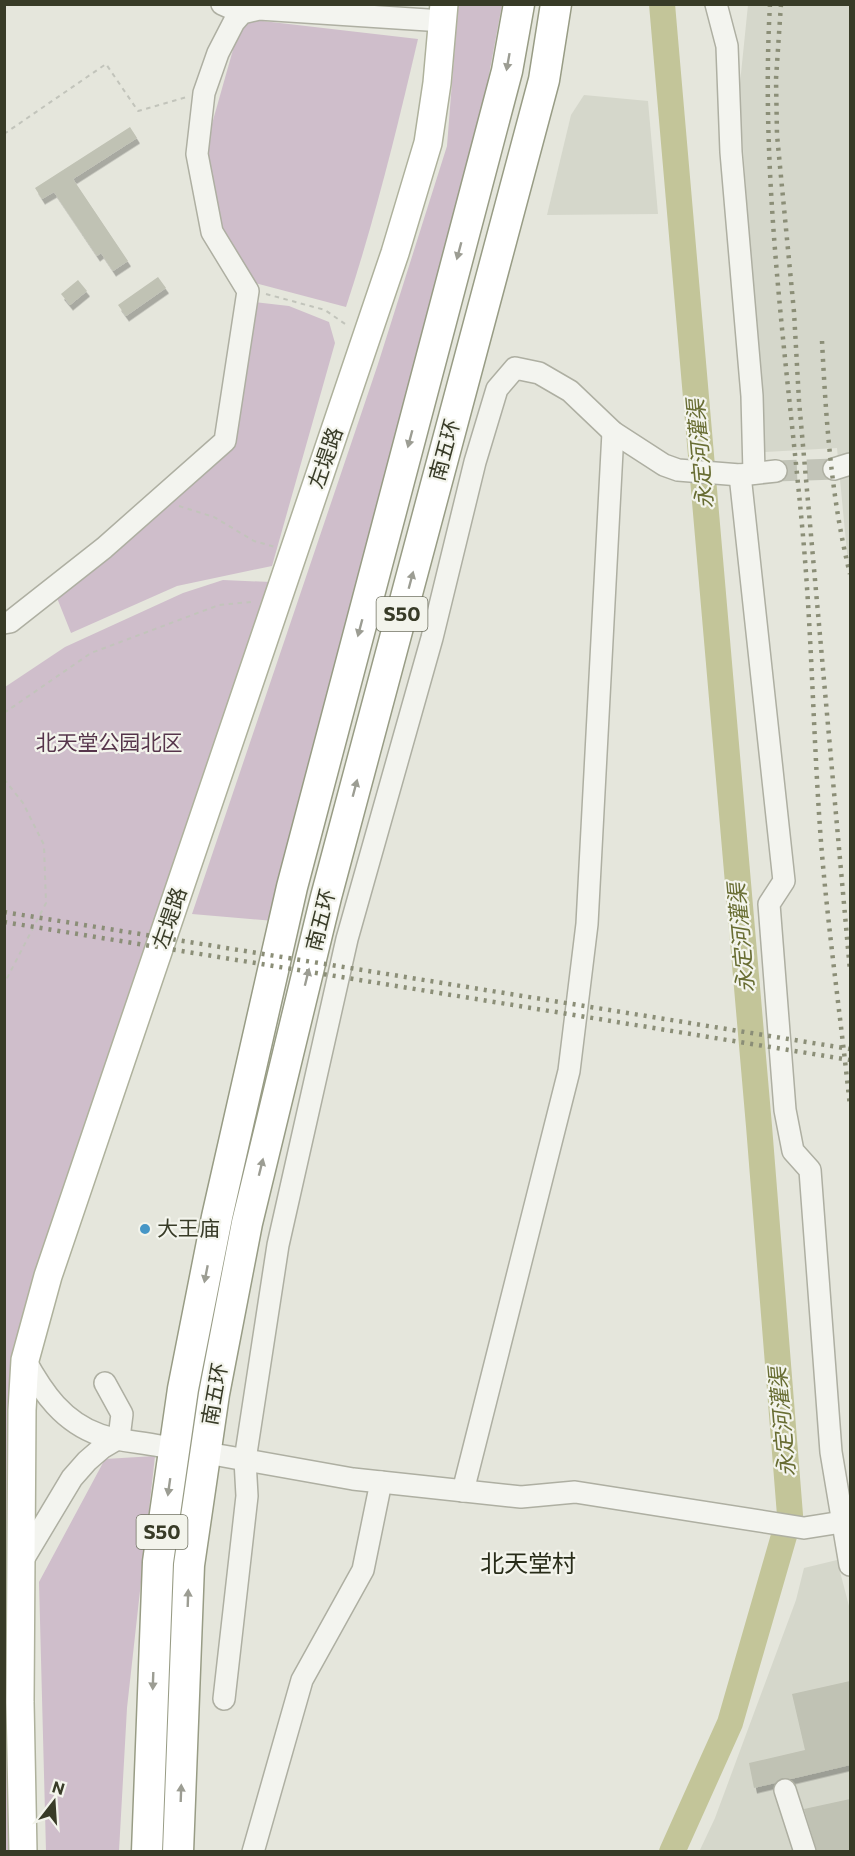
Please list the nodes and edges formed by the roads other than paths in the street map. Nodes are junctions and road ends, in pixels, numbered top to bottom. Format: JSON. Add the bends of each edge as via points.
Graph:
{"nodes":[{"id":1,"x":222,"y":4,"type":"edge"},
{"id":2,"x":519,"y":4,"type":"edge"},
{"id":3,"x":556,"y":4,"type":"edge"},
{"id":4,"x":716,"y":4,"type":"edge"},
{"id":5,"x":346,"y":9,"type":"edge"},
{"id":6,"x":243,"y":13,"type":"junction"},
{"id":7,"x":443,"y":13,"type":"edge"},
{"id":8,"x":613,"y":432,"type":"junction"},
{"id":9,"x":776,"y":471,"type":"tunnel mouth"},
{"id":10,"x":744,"y":474,"type":"junction"},
{"id":11,"x":4,"y":623,"type":"edge"},
{"id":12,"x":25,"y":1360,"type":"junction"},
{"id":13,"x":105,"y":1383,"type":"dead end"},
{"id":14,"x":119,"y":1438,"type":"junction"},
{"id":15,"x":160,"y":1446,"type":"dead end"},
{"id":16,"x":218,"y":1455,"type":"dead end"},
{"id":17,"x":245,"y":1460,"type":"junction"},
{"id":18,"x":381,"y":1482,"type":"junction"},
{"id":19,"x":464,"y":1491,"type":"junction"},
{"id":20,"x":842,"y":1522,"type":"junction"},
{"id":21,"x":21,"y":1563,"type":"junction"},
{"id":22,"x":850,"y":1565,"type":"edge"},
{"id":23,"x":224,"y":1699,"type":"dead end"},
{"id":24,"x":785,"y":1790,"type":"dead end"},
{"id":25,"x":23,"y":1851,"type":"edge"},
{"id":26,"x":147,"y":1851,"type":"edge"},
{"id":27,"x":178,"y":1851,"type":"edge"},
{"id":28,"x":253,"y":1851,"type":"edge"},
{"id":29,"x":805,"y":1851,"type":"edge"}],
"edges":[{"from":1,"to":6,"type":"street"},
{"from":2,"to":26,"type":"highway","name":"南五环","number":"S50","one_way":true,"via":[[507,71],[292,887],[217,1217],[183,1389],[158,1562]]},
{"from":27,"to":3,"type":"highway","name":"南五环","number":"S50","one_way":true,"via":[[189,1565],[214,1394],[247,1224],[326,897],[544,80]]},
{"from":4,"to":10,"type":"street","via":[[727,46],[730,152],[752,396]]},
{"from":5,"to":6,"type":"street","via":[[259,9]]},
{"from":5,"to":7,"type":"street"},
{"from":6,"to":11,"type":"street","via":[[218,53],[204,93],[197,154],[212,232],[248,291],[225,441],[95,555]]},
{"from":7,"to":12,"type":"main road","name":"左堤路","via":[[428,143],[395,253],[48,1276]]},
{"from":8,"to":10,"type":"street","via":[[678,470]]},
{"from":8,"to":17,"type":"street","via":[[570,391],[538,373],[515,368],[497,389],[347,939],[278,1245]]},
{"from":8,"to":19,"type":"street","via":[[587,924],[569,1071]]},
{"from":9,"to":10,"type":"street"},
{"from":10,"to":20,"type":"street","via":[[784,881],[769,904],[785,1110],[793,1151],[810,1170],[831,1452]]},
{"from":12,"to":14,"type":"street","via":[[45,1394],[69,1419],[101,1436]]},
{"from":12,"to":21,"type":"main road","name":"左堤路"},
{"from":13,"to":14,"type":"street","via":[[122,1414]]},
{"from":14,"to":15,"type":"street"},
{"from":14,"to":21,"type":"street","via":[[102,1448],[72,1478]]},
{"from":16,"to":17,"type":"street"},
{"from":17,"to":18,"type":"street"},
{"from":17,"to":23,"type":"street","via":[[247,1496]]},
{"from":18,"to":19,"type":"street"},
{"from":18,"to":28,"type":"street","via":[[363,1570],[302,1680]]},
{"from":19,"to":20,"type":"street","via":[[521,1497],[575,1492],[804,1528]]},
{"from":20,"to":22,"type":"street"},
{"from":21,"to":25,"type":"main road","name":"左堤路"},
{"from":24,"to":29,"type":"street"}]}
